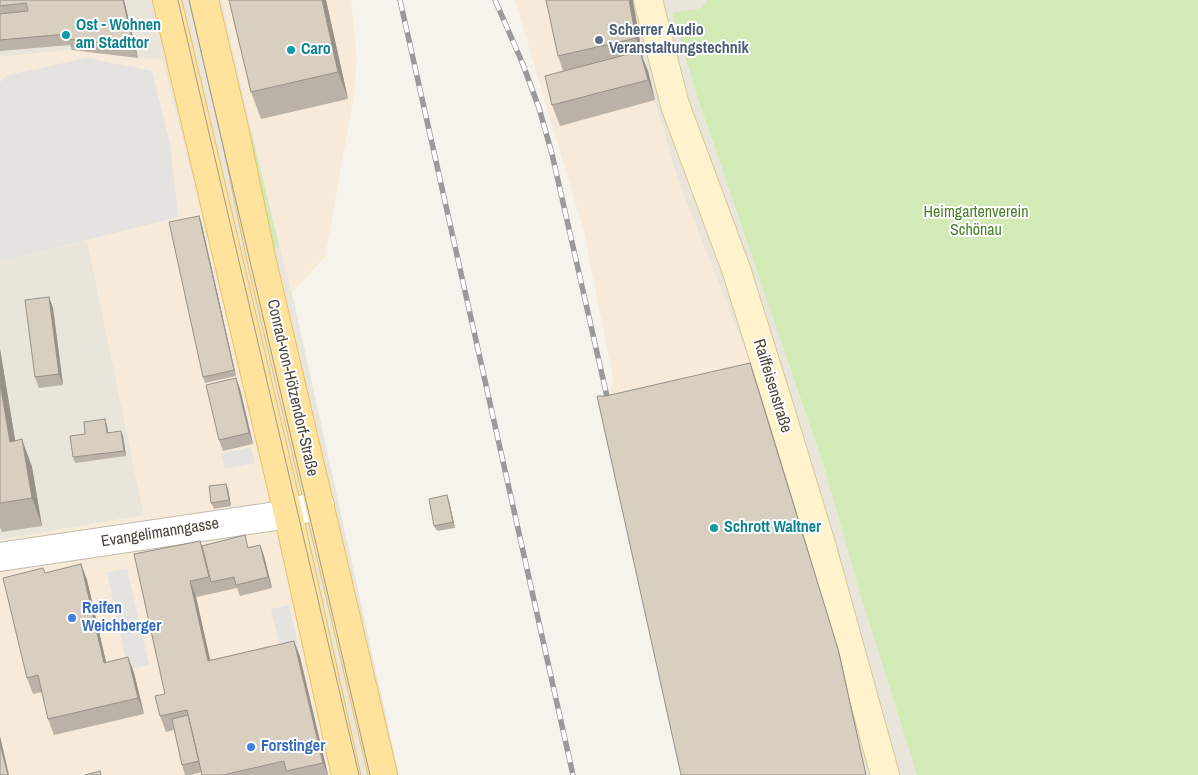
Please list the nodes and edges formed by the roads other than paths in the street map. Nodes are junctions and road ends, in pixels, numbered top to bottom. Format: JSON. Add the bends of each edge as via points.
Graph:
{"nodes":[{"id":1,"x":167,"y":0,"type":"edge"},
{"id":2,"x":204,"y":0,"type":"edge"},
{"id":3,"x":648,"y":0,"type":"edge"},
{"id":4,"x":320,"y":505,"type":"junction"},
{"id":5,"x":288,"y":513,"type":"junction"},
{"id":6,"x":0,"y":557,"type":"edge"},
{"id":7,"x":346,"y":775,"type":"edge"},
{"id":8,"x":383,"y":775,"type":"edge"},
{"id":9,"x":885,"y":775,"type":"edge"}],
"edges":[{"from":1,"to":5,"type":"main road","name":"Conrad-von-Hötzendorf-Straße"},
{"from":2,"to":4,"type":"main road","name":"Conrad-von-Hötzendorf-Straße"},
{"from":3,"to":9,"type":"street","name":"Raiffeisenstraße","via":[[675,105],[736,269],[785,424]]},
{"from":4,"to":5,"type":"street","name":"Evangelimanngasse"},
{"from":4,"to":8,"type":"main road","name":"Conrad-von-Hötzendorf-Straße"},
{"from":5,"to":6,"type":"street","name":"Evangelimanngasse"},
{"from":5,"to":7,"type":"main road","name":"Conrad-von-Hötzendorf-Straße"}]}
